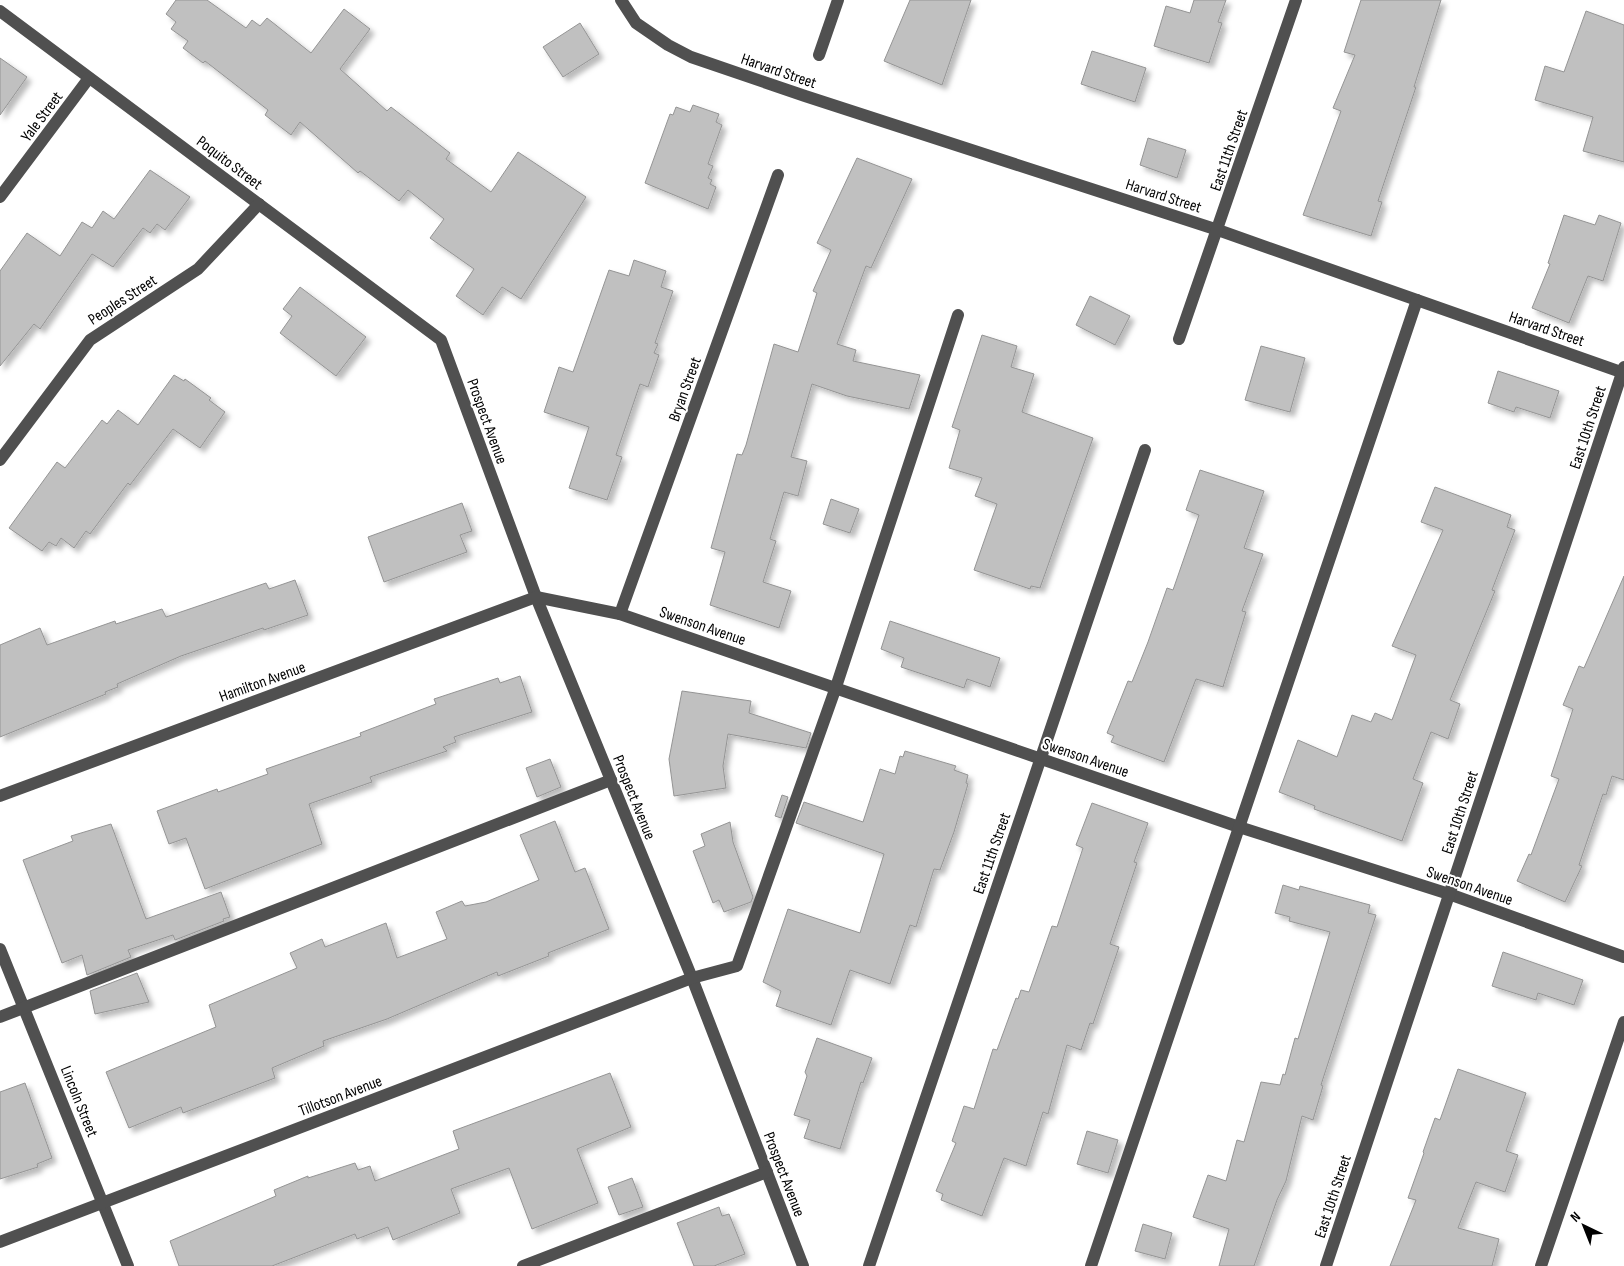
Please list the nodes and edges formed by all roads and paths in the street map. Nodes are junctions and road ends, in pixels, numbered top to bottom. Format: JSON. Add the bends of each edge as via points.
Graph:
{"nodes":[{"id":1,"x":621,"y":0,"type":"edge"},
{"id":2,"x":838,"y":0,"type":"edge"},
{"id":3,"x":1296,"y":0,"type":"edge"},
{"id":4,"x":0,"y":11,"type":"edge"},
{"id":5,"x":819,"y":55,"type":"dead end"},
{"id":6,"x":89,"y":78,"type":"junction"},
{"id":7,"x":778,"y":175,"type":"dead end"},
{"id":8,"x":0,"y":197,"type":"edge"},
{"id":9,"x":259,"y":204,"type":"junction"},
{"id":10,"x":1218,"y":230,"type":"junction"},
{"id":11,"x":1417,"y":300,"type":"junction"},
{"id":12,"x":958,"y":315,"type":"dead end"},
{"id":13,"x":1180,"y":339,"type":"dead end"},
{"id":14,"x":441,"y":340,"type":"joint"},
{"id":15,"x":1623,"y":371,"type":"edge"},
{"id":16,"x":1144,"y":450,"type":"dead end"},
{"id":17,"x":0,"y":460,"type":"edge"},
{"id":18,"x":536,"y":597,"type":"junction"},
{"id":19,"x":620,"y":614,"type":"junction"},
{"id":20,"x":836,"y":687,"type":"junction"},
{"id":21,"x":1039,"y":759,"type":"junction"},
{"id":22,"x":611,"y":780,"type":"junction"},
{"id":23,"x":0,"y":796,"type":"edge"},
{"id":24,"x":1239,"y":826,"type":"junction"},
{"id":25,"x":1449,"y":894,"type":"junction"},
{"id":26,"x":0,"y":949,"type":"edge"},
{"id":27,"x":1624,"y":957,"type":"edge"},
{"id":28,"x":692,"y":978,"type":"junction"},
{"id":29,"x":24,"y":1008,"type":"junction"},
{"id":30,"x":0,"y":1017,"type":"edge"},
{"id":31,"x":1624,"y":1022,"type":"edge"},
{"id":32,"x":767,"y":1172,"type":"junction"},
{"id":33,"x":104,"y":1202,"type":"junction"},
{"id":34,"x":0,"y":1242,"type":"edge"},
{"id":35,"x":128,"y":1266,"type":"edge"},
{"id":36,"x":523,"y":1266,"type":"edge"},
{"id":37,"x":803,"y":1266,"type":"edge"},
{"id":38,"x":869,"y":1266,"type":"edge"},
{"id":39,"x":1091,"y":1266,"type":"edge"},
{"id":40,"x":1326,"y":1266,"type":"edge"},
{"id":41,"x":1541,"y":1266,"type":"edge"}],
"edges":[{"from":1,"to":10,"type":"street","name":"Harvard Street","via":[[636,23],[668,46],[691,57]]},
{"from":2,"to":5,"type":"street"},
{"from":3,"to":10,"type":"street","name":"East 11th Street"},
{"from":4,"to":6,"type":"street","name":"Poquito Street"},
{"from":6,"to":8,"type":"street","name":"Yale Street"},
{"from":6,"to":9,"type":"street","name":"Poquito Street"},
{"from":7,"to":19,"type":"street","name":"Bryan Street"},
{"from":9,"to":14,"type":"street","name":"Poquito Street"},
{"from":9,"to":17,"type":"street","name":"Peoples Street","via":[[198,270],[90,340]]},
{"from":10,"to":11,"type":"street","name":"Harvard Street"},
{"from":10,"to":13,"type":"street","name":"East 11th Street"},
{"from":11,"to":15,"type":"street","name":"Harvard Street"},
{"from":11,"to":24,"type":"street"},
{"from":12,"to":20,"type":"street"},
{"from":14,"to":18,"type":"street","name":"Prospect Avenue"},
{"from":15,"to":25,"type":"street","name":"East 10th Street"},
{"from":16,"to":21,"type":"street","name":"East 11th Street"},
{"from":18,"to":19,"type":"street","name":"Swenson Avenue"},
{"from":18,"to":22,"type":"street","name":"Prospect Avenue"},
{"from":18,"to":23,"type":"street","name":"Hamilton Avenue"},
{"from":19,"to":20,"type":"street","name":"Swenson Avenue"},
{"from":20,"to":21,"type":"street","name":"Swenson Avenue"},
{"from":20,"to":28,"type":"street","name":"Tillotson Avenue","via":[[737,966]]},
{"from":21,"to":24,"type":"street","name":"Swenson Avenue"},
{"from":21,"to":38,"type":"street","name":"East 11th Street"},
{"from":22,"to":28,"type":"street","name":"Prospect Avenue"},
{"from":22,"to":29,"type":"street"},
{"from":24,"to":25,"type":"street","name":"Swenson Avenue"},
{"from":24,"to":39,"type":"street"},
{"from":25,"to":27,"type":"street","name":"Swenson Avenue"},
{"from":25,"to":40,"type":"street","name":"East 10th Street"},
{"from":26,"to":29,"type":"street","name":"Lincoln Street"},
{"from":28,"to":32,"type":"street","name":"Prospect Avenue"},
{"from":28,"to":33,"type":"street","name":"Tillotson Avenue"},
{"from":29,"to":30,"type":"street"},
{"from":29,"to":33,"type":"street","name":"Lincoln Street"},
{"from":31,"to":41,"type":"street"},
{"from":32,"to":36,"type":"street"},
{"from":32,"to":37,"type":"street","name":"Prospect Avenue"},
{"from":33,"to":34,"type":"street","name":"Tillotson Avenue"},
{"from":33,"to":35,"type":"street","name":"Lincoln Street"}]}
